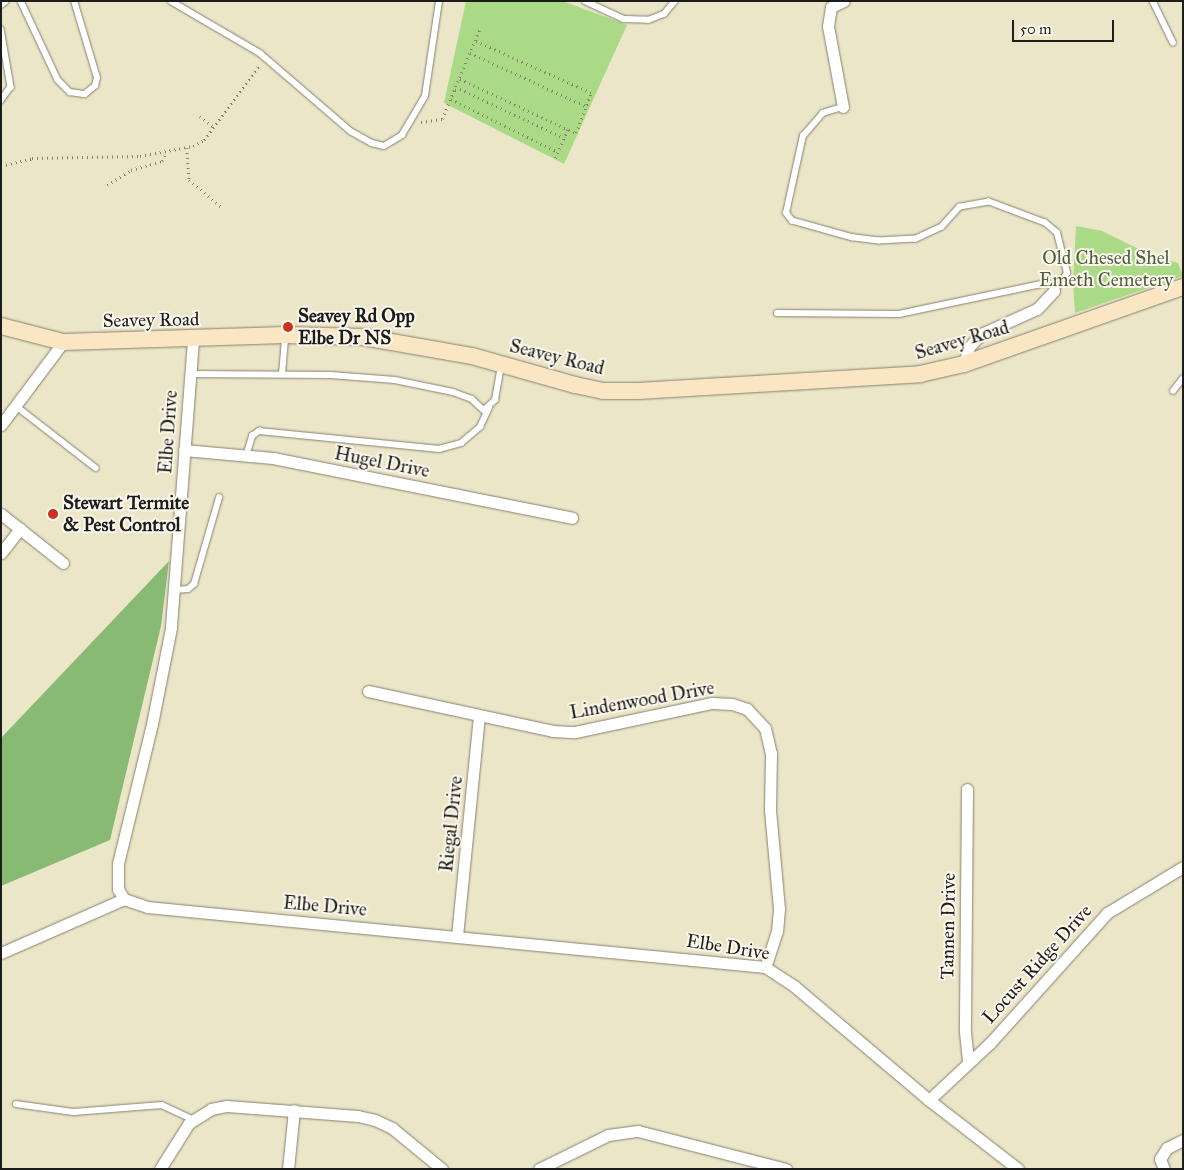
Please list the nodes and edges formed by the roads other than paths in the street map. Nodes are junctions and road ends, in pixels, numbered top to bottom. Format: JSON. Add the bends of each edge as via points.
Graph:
{"nodes":[{"id":1,"x":6,"y":1,"type":"edge"},
{"id":2,"x":21,"y":1,"type":"edge"},
{"id":3,"x":74,"y":1,"type":"edge"},
{"id":4,"x":170,"y":1,"type":"edge"},
{"id":5,"x":439,"y":1,"type":"edge"},
{"id":6,"x":585,"y":1,"type":"edge"},
{"id":7,"x":675,"y":1,"type":"edge"},
{"id":8,"x":844,"y":1,"type":"edge"},
{"id":9,"x":1154,"y":1,"type":"edge"},
{"id":10,"x":1,"y":5,"type":"edge"},
{"id":11,"x":1,"y":28,"type":"edge"},
{"id":12,"x":1173,"y":42,"type":"dead end"},
{"id":13,"x":1,"y":101,"type":"edge"},
{"id":14,"x":843,"y":107,"type":"joint"},
{"id":15,"x":1183,"y":287,"type":"edge"},
{"id":16,"x":1054,"y":291,"type":"junction"},
{"id":17,"x":777,"y":313,"type":"dead end"},
{"id":18,"x":1,"y":326,"type":"edge"},
{"id":19,"x":285,"y":334,"type":"junction"},
{"id":20,"x":193,"y":340,"type":"junction"},
{"id":21,"x":63,"y":342,"type":"junction"},
{"id":22,"x":502,"y":364,"type":"junction"},
{"id":23,"x":964,"y":364,"type":"junction"},
{"id":24,"x":190,"y":374,"type":"junction"},
{"id":25,"x":282,"y":374,"type":"junction"},
{"id":26,"x":1183,"y":378,"type":"edge"},
{"id":27,"x":1173,"y":391,"type":"dead end"},
{"id":28,"x":16,"y":406,"type":"junction"},
{"id":29,"x":489,"y":408,"type":"junction"},
{"id":30,"x":3,"y":419,"type":"edge"},
{"id":31,"x":184,"y":450,"type":"junction"},
{"id":32,"x":246,"y":456,"type":"junction"},
{"id":33,"x":96,"y":468,"type":"dead end"},
{"id":34,"x":219,"y":498,"type":"dead end"},
{"id":35,"x":1,"y":514,"type":"edge"},
{"id":36,"x":572,"y":518,"type":"dead end"},
{"id":37,"x":20,"y":529,"type":"junction"},
{"id":38,"x":1,"y":553,"type":"edge"},
{"id":39,"x":63,"y":563,"type":"dead end"},
{"id":40,"x":174,"y":590,"type":"junction"},
{"id":41,"x":368,"y":691,"type":"dead end"},
{"id":42,"x":479,"y":716,"type":"junction"},
{"id":43,"x":967,"y":789,"type":"dead end"},
{"id":44,"x":1183,"y":867,"type":"edge"},
{"id":45,"x":124,"y":899,"type":"junction"},
{"id":46,"x":457,"y":936,"type":"junction"},
{"id":47,"x":1,"y":953,"type":"edge"},
{"id":48,"x":765,"y":967,"type":"junction"},
{"id":49,"x":968,"y":1063,"type":"junction"},
{"id":50,"x":930,"y":1100,"type":"junction"},
{"id":51,"x":16,"y":1104,"type":"dead end"},
{"id":52,"x":294,"y":1110,"type":"junction"},
{"id":53,"x":194,"y":1120,"type":"junction"},
{"id":54,"x":1183,"y":1140,"type":"edge"},
{"id":55,"x":160,"y":1169,"type":"edge"},
{"id":56,"x":288,"y":1169,"type":"edge"},
{"id":57,"x":442,"y":1169,"type":"edge"},
{"id":58,"x":540,"y":1169,"type":"edge"},
{"id":59,"x":786,"y":1169,"type":"edge"},
{"id":60,"x":1018,"y":1169,"type":"edge"},
{"id":61,"x":1164,"y":1169,"type":"edge"}],
"edges":[{"from":1,"to":10,"type":"lane"},
{"from":2,"to":3,"type":"lane","via":[[58,80],[70,92],[85,94],[95,86],[97,78]]},
{"from":4,"to":5,"type":"lane","via":[[266,57],[334,117],[372,143],[391,144],[412,119],[425,96]]},
{"from":6,"to":7,"type":"lane","via":[[624,19],[648,20],[664,14]]},
{"from":8,"to":14,"type":"street","via":[[831,7],[828,26]]},
{"from":9,"to":12,"type":"lane"},
{"from":11,"to":13,"type":"lane","via":[[11,87]]},
{"from":14,"to":16,"type":"lane","via":[[823,113],[803,136],[786,213],[792,221],[853,238],[879,241],[916,239],[942,227],[960,207],[989,202],[1045,224],[1057,233],[1067,272]]},
{"from":15,"to":23,"type":"street","name":"Seavey Road"},
{"from":16,"to":17,"type":"lane","via":[[1051,284],[1046,283],[900,314]]},
{"from":16,"to":23,"type":"street","via":[[1037,309],[981,334],[969,347]]},
{"from":18,"to":21,"type":"street","name":"Seavey Road"},
{"from":19,"to":20,"type":"street","name":"Seavey Road"},
{"from":19,"to":22,"type":"street","name":"Seavey Road","via":[[399,342]]},
{"from":19,"to":25,"type":"lane"},
{"from":20,"to":21,"type":"street","name":"Seavey Road"},
{"from":20,"to":24,"type":"street","name":"Elbe Drive"},
{"from":21,"to":28,"type":"street"},
{"from":22,"to":23,"type":"street","name":"Seavey Road","via":[[575,386],[603,391],[638,391],[912,375]]},
{"from":22,"to":29,"type":"lane","via":[[496,400]]},
{"from":24,"to":25,"type":"lane"},
{"from":24,"to":31,"type":"street","name":"Elbe Drive"},
{"from":25,"to":29,"type":"lane","via":[[394,380],[454,392],[472,399],[484,410]]},
{"from":26,"to":27,"type":"lane"},
{"from":28,"to":30,"type":"street"},
{"from":28,"to":33,"type":"lane"},
{"from":29,"to":32,"type":"lane","via":[[480,427],[461,443],[440,449],[259,431],[252,436]]},
{"from":31,"to":32,"type":"street","name":"Hugel Drive"},
{"from":31,"to":40,"type":"street","name":"Elbe Drive"},
{"from":32,"to":36,"type":"street","name":"Hugel Drive","via":[[273,458]]},
{"from":34,"to":40,"type":"lane","via":[[194,584]]},
{"from":35,"to":37,"type":"street"},
{"from":37,"to":38,"type":"street"},
{"from":37,"to":39,"type":"street"},
{"from":40,"to":45,"type":"street","name":"Elbe Drive","via":[[171,628],[152,724],[118,864],[118,889]]},
{"from":41,"to":42,"type":"street","name":"Lindenwood Drive"},
{"from":42,"to":46,"type":"street","name":"Riegal Drive"},
{"from":42,"to":48,"type":"street","name":"Lindenwood Drive","via":[[575,732],[712,703],[747,709],[765,728],[771,753],[770,810],[778,909],[777,931]]},
{"from":43,"to":49,"type":"street","name":"Tannen Drive","via":[[965,1032]]},
{"from":44,"to":49,"type":"street","name":"Locust Ridge Drive","via":[[1107,913],[990,1043]]},
{"from":45,"to":46,"type":"street","name":"Elbe Drive","via":[[147,907]]},
{"from":45,"to":47,"type":"street"},
{"from":46,"to":48,"type":"street","name":"Elbe Drive"},
{"from":48,"to":50,"type":"street","name":"Elbe Drive","via":[[794,986]]},
{"from":49,"to":50,"type":"street","name":"Locust Ridge Drive"},
{"from":50,"to":60,"type":"street","name":"Elbe Drive"},
{"from":51,"to":53,"type":"lane","via":[[74,1112],[162,1105]]},
{"from":52,"to":53,"type":"street","via":[[227,1106],[210,1109]]},
{"from":52,"to":56,"type":"street"},
{"from":52,"to":57,"type":"street","via":[[375,1120],[400,1134]]},
{"from":53,"to":55,"type":"street","via":[[182,1132]]},
{"from":54,"to":61,"type":"street","via":[[1167,1148],[1160,1159]]},
{"from":58,"to":59,"type":"street","via":[[608,1135],[638,1131]]}]}
